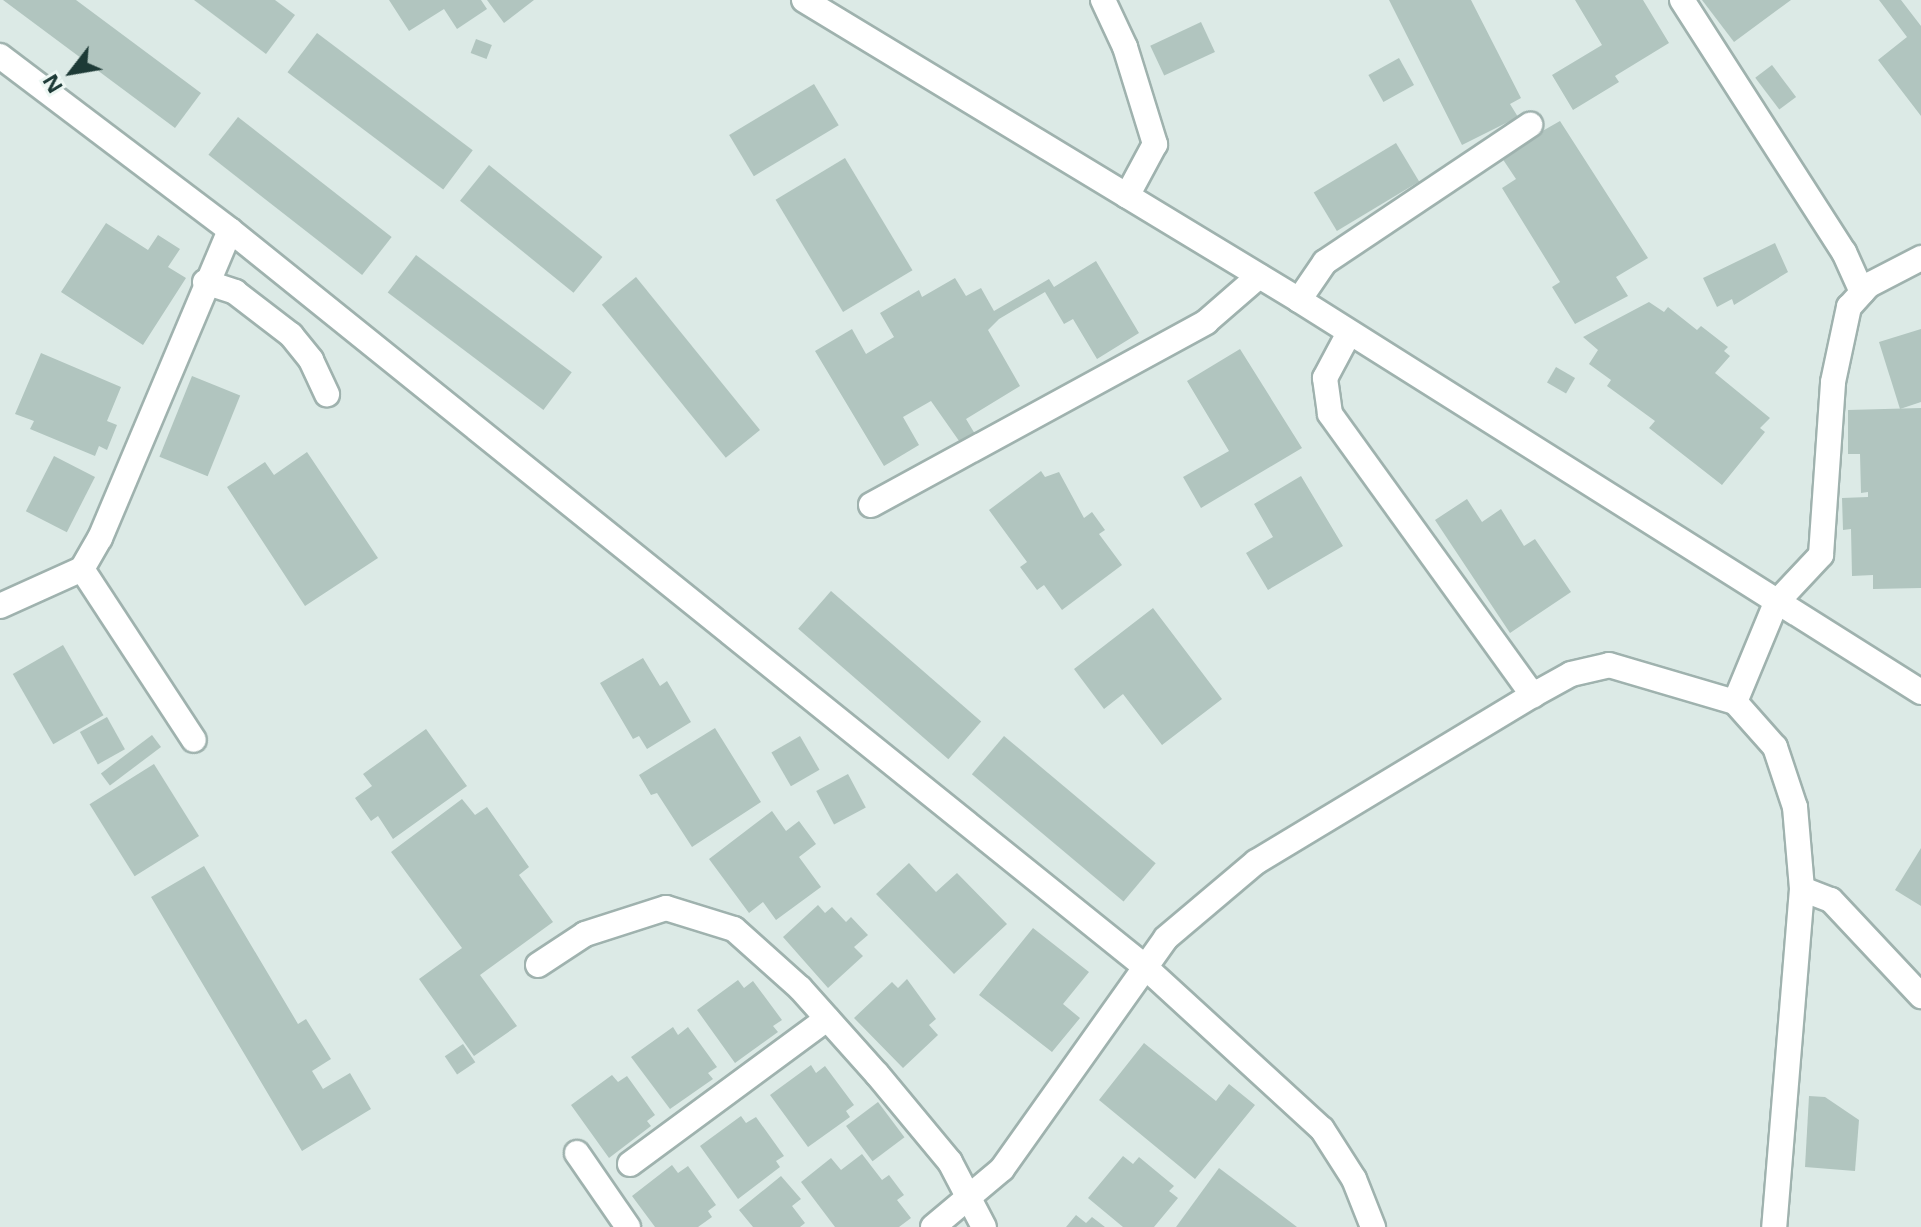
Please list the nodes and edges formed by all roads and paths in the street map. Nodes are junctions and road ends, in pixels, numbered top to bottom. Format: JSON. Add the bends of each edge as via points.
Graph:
{"nodes":[{"id":1,"x":804,"y":0,"type":"edge"},
{"id":2,"x":1103,"y":0,"type":"edge"},
{"id":3,"x":1682,"y":0,"type":"edge"},
{"id":4,"x":5,"y":69,"type":"edge"},
{"id":5,"x":1530,"y":125,"type":"dead end"},
{"id":6,"x":1127,"y":196,"type":"junction"},
{"id":7,"x":230,"y":230,"type":"junction"},
{"id":8,"x":1921,"y":258,"type":"edge"},
{"id":9,"x":1259,"y":276,"type":"junction"},
{"id":10,"x":205,"y":282,"type":"junction"},
{"id":11,"x":1862,"y":292,"type":"junction"},
{"id":12,"x":1299,"y":300,"type":"junction"},
{"id":13,"x":1349,"y":333,"type":"junction"},
{"id":14,"x":327,"y":395,"type":"dead end"},
{"id":15,"x":871,"y":505,"type":"dead end"},
{"id":16,"x":82,"y":569,"type":"junction"},
{"id":17,"x":1776,"y":603,"type":"junction"},
{"id":18,"x":0,"y":606,"type":"edge"},
{"id":19,"x":1921,"y":692,"type":"edge"},
{"id":20,"x":1533,"y":695,"type":"junction"},
{"id":21,"x":1735,"y":702,"type":"junction"},
{"id":22,"x":194,"y":740,"type":"dead end"},
{"id":23,"x":1802,"y":889,"type":"junction"},
{"id":24,"x":538,"y":965,"type":"dead end"},
{"id":25,"x":1144,"y":966,"type":"junction"},
{"id":26,"x":1921,"y":996,"type":"edge"},
{"id":27,"x":827,"y":1019,"type":"junction"},
{"id":28,"x":577,"y":1153,"type":"dead end"},
{"id":29,"x":630,"y":1164,"type":"dead end"},
{"id":30,"x":970,"y":1196,"type":"junction"},
{"id":31,"x":628,"y":1227,"type":"edge"},
{"id":32,"x":933,"y":1227,"type":"edge"},
{"id":33,"x":984,"y":1227,"type":"edge"},
{"id":34,"x":1373,"y":1227,"type":"edge"},
{"id":35,"x":1774,"y":1227,"type":"edge"}],
"edges":[{"from":1,"to":6,"type":"street"},
{"from":2,"to":6,"type":"street","via":[[1125,47],[1155,144]]},
{"from":3,"to":11,"type":"street","via":[[1844,252]]},
{"from":4,"to":7,"type":"street"},
{"from":5,"to":12,"type":"street","via":[[1325,262]]},
{"from":6,"to":9,"type":"street"},
{"from":7,"to":10,"type":"street"},
{"from":7,"to":25,"type":"street"},
{"from":8,"to":11,"type":"street"},
{"from":9,"to":12,"type":"street"},
{"from":9,"to":15,"type":"street","via":[[1206,322]]},
{"from":10,"to":14,"type":"street","via":[[235,292],[291,335],[311,360]]},
{"from":10,"to":16,"type":"street","via":[[100,538]]},
{"from":11,"to":17,"type":"street","via":[[1849,307],[1833,382],[1821,555]]},
{"from":12,"to":13,"type":"street"},
{"from":13,"to":17,"type":"street"},
{"from":13,"to":20,"type":"street","via":[[1325,378],[1330,414]]},
{"from":16,"to":18,"type":"street"},
{"from":16,"to":22,"type":"street"},
{"from":17,"to":19,"type":"street"},
{"from":17,"to":21,"type":"street"},
{"from":20,"to":21,"type":"street","via":[[1571,674],[1609,665]]},
{"from":20,"to":25,"type":"street","via":[[1256,862],[1166,938]]},
{"from":21,"to":23,"type":"street","via":[[1775,747],[1795,807]]},
{"from":23,"to":26,"type":"street","via":[[1831,900]]},
{"from":23,"to":35,"type":"street"},
{"from":24,"to":27,"type":"street","via":[[585,934],[666,908],[734,929]]},
{"from":25,"to":30,"type":"street","via":[[1002,1169]]},
{"from":25,"to":34,"type":"street","via":[[1322,1129],[1354,1179]]},
{"from":27,"to":29,"type":"street"},
{"from":27,"to":30,"type":"street","via":[[950,1162]]},
{"from":28,"to":31,"type":"street"},
{"from":30,"to":32,"type":"street"},
{"from":30,"to":33,"type":"street"}]}
